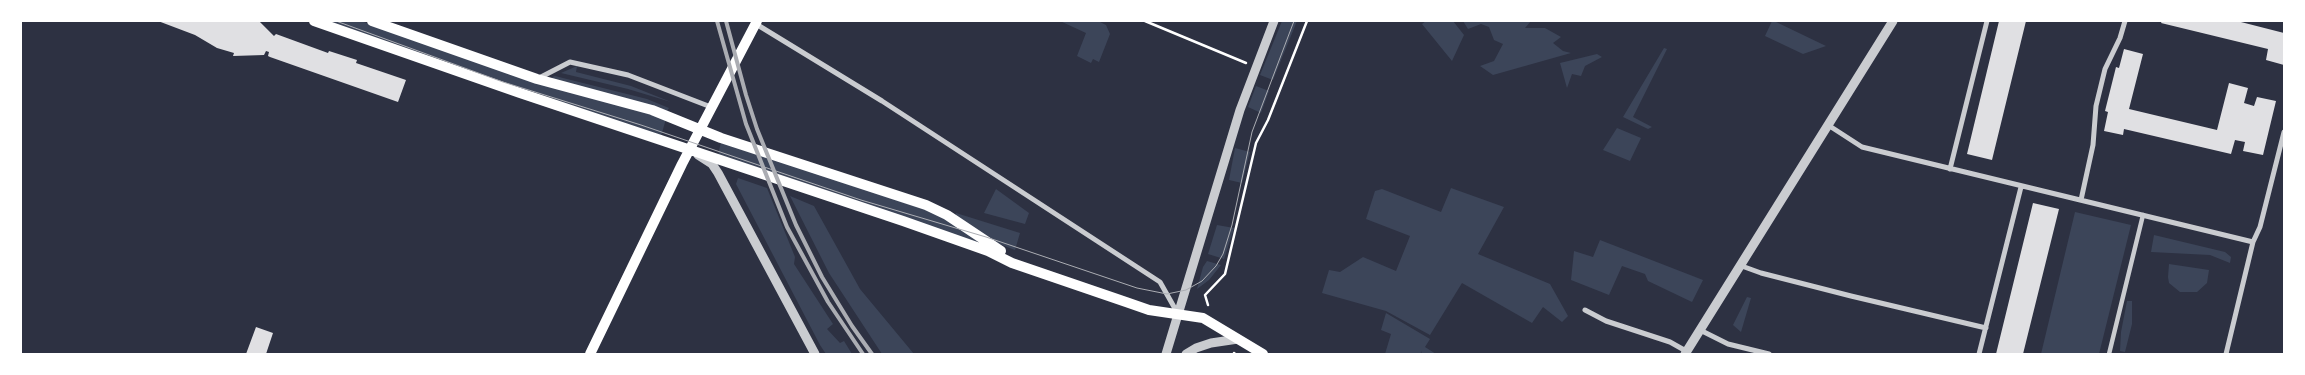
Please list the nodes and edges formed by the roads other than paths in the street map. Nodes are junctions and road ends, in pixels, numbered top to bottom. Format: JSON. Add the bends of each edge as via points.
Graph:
{"nodes":[{"id":1,"x":314,"y":21,"type":"edge"},
{"id":2,"x":372,"y":21,"type":"edge"},
{"id":3,"x":1274,"y":21,"type":"edge"},
{"id":4,"x":1893,"y":21,"type":"edge"},
{"id":5,"x":1987,"y":21,"type":"edge"},
{"id":6,"x":2125,"y":21,"type":"edge"},
{"id":7,"x":756,"y":23,"type":"edge"},
{"id":8,"x":537,"y":79,"type":"junction"},
{"id":9,"x":712,"y":108,"type":"junction"},
{"id":10,"x":1828,"y":125,"type":"junction"},
{"id":11,"x":700,"y":129,"type":"junction"},
{"id":12,"x":2284,"y":132,"type":"edge"},
{"id":13,"x":690,"y":149,"type":"junction"},
{"id":14,"x":1950,"y":169,"type":"junction"},
{"id":15,"x":2021,"y":186,"type":"junction"},
{"id":16,"x":2081,"y":200,"type":"junction"},
{"id":17,"x":2143,"y":216,"type":"junction"},
{"id":18,"x":2253,"y":242,"type":"junction"},
{"id":19,"x":1739,"y":266,"type":"junction"},
{"id":20,"x":1032,"y":270,"type":"junction"},
{"id":21,"x":1585,"y":310,"type":"dead end"},
{"id":22,"x":1178,"y":314,"type":"junction"},
{"id":23,"x":1986,"y":328,"type":"junction"},
{"id":24,"x":1700,"y":330,"type":"junction"},
{"id":25,"x":1238,"y":338,"type":"junction"},
{"id":26,"x":1686,"y":352,"type":"edge"},
{"id":27,"x":590,"y":354,"type":"edge"},
{"id":28,"x":815,"y":354,"type":"edge"},
{"id":29,"x":1166,"y":354,"type":"edge"},
{"id":30,"x":1186,"y":354,"type":"edge"},
{"id":31,"x":1262,"y":354,"type":"edge"},
{"id":32,"x":1768,"y":354,"type":"edge"},
{"id":33,"x":1979,"y":354,"type":"edge"},
{"id":34,"x":2109,"y":354,"type":"edge"},
{"id":35,"x":2226,"y":354,"type":"edge"}],
"edges":[{"from":1,"to":13,"type":"main road","via":[[520,94]]},
{"from":2,"to":8,"type":"main road"},
{"from":3,"to":22,"type":"street","via":[[1240,110]]},
{"from":4,"to":10,"type":"street"},
{"from":5,"to":14,"type":"street"},
{"from":6,"to":16,"type":"street","via":[[2105,68]]},
{"from":7,"to":9,"type":"main road"},
{"from":7,"to":22,"type":"street","via":[[882,100],[1160,282]]},
{"from":8,"to":9,"type":"street","via":[[570,62],[628,76]]},
{"from":8,"to":11,"type":"main road","via":[[652,110]]},
{"from":9,"to":11,"type":"main road"},
{"from":10,"to":14,"type":"street","via":[[1862,147]]},
{"from":10,"to":19,"type":"street"},
{"from":11,"to":13,"type":"main road"},
{"from":11,"to":20,"type":"main road","via":[[938,210]]},
{"from":12,"to":18,"type":"street"},
{"from":13,"to":20,"type":"main road","via":[[904,220]]},
{"from":13,"to":27,"type":"main road"},
{"from":13,"to":28,"type":"street","via":[[718,172]]},
{"from":14,"to":15,"type":"street"},
{"from":15,"to":16,"type":"street"},
{"from":15,"to":23,"type":"street"},
{"from":16,"to":17,"type":"street"},
{"from":17,"to":18,"type":"street"},
{"from":17,"to":34,"type":"street"},
{"from":18,"to":35,"type":"street"},
{"from":19,"to":23,"type":"street"},
{"from":19,"to":24,"type":"street"},
{"from":20,"to":22,"type":"main road","via":[[1149,310]]},
{"from":21,"to":26,"type":"street","via":[[1606,321],[1670,342]]},
{"from":22,"to":25,"type":"main road","via":[[1203,318]]},
{"from":22,"to":29,"type":"street"},
{"from":23,"to":33,"type":"street"},
{"from":24,"to":26,"type":"street"},
{"from":24,"to":32,"type":"street","via":[[1728,344]]},
{"from":25,"to":30,"type":"street","via":[[1203,346]]},
{"from":25,"to":31,"type":"main road"}]}
